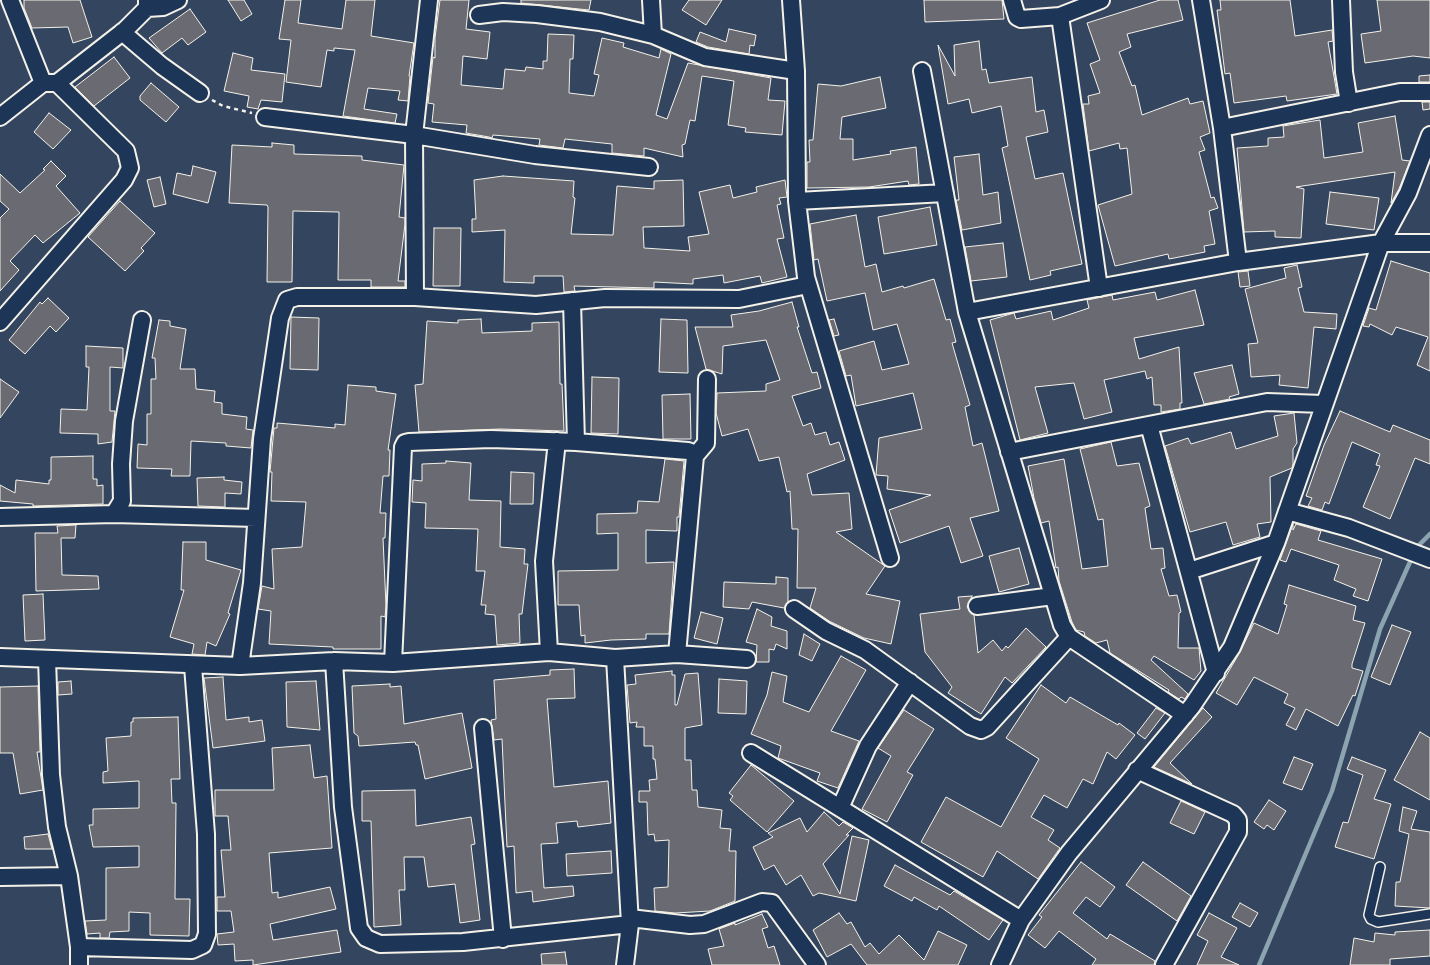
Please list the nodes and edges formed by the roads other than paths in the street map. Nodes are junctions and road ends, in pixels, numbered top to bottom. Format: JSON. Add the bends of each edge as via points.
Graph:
{"nodes":[{"id":1,"x":10,"y":0,"type":"edge"},
{"id":2,"x":178,"y":0,"type":"edge"},
{"id":3,"x":429,"y":0,"type":"edge"},
{"id":4,"x":651,"y":0,"type":"edge"},
{"id":5,"x":791,"y":0,"type":"edge"},
{"id":6,"x":1012,"y":0,"type":"edge"},
{"id":7,"x":1102,"y":0,"type":"edge"},
{"id":8,"x":1201,"y":0,"type":"edge"},
{"id":9,"x":1341,"y":0,"type":"edge"},
{"id":10,"x":147,"y":4,"type":"edge"},
{"id":11,"x":479,"y":15,"type":"dead end"},
{"id":12,"x":1060,"y":16,"type":"junction"},
{"id":13,"x":122,"y":32,"type":"junction"},
{"id":14,"x":653,"y":35,"type":"junction"},
{"id":15,"x":796,"y":71,"type":"junction"},
{"id":16,"x":922,"y":71,"type":"dead end"},
{"id":17,"x":50,"y":83,"type":"junction"},
{"id":18,"x":1430,"y":92,"type":"edge"},
{"id":19,"x":200,"y":93,"type":"road end"},
{"id":20,"x":1349,"y":103,"type":"junction"},
{"id":21,"x":0,"y":117,"type":"edge"},
{"id":22,"x":265,"y":117,"type":"road end"},
{"id":23,"x":1222,"y":128,"type":"junction"},
{"id":24,"x":1430,"y":134,"type":"edge"},
{"id":25,"x":414,"y":135,"type":"junction"},
{"id":26,"x":649,"y":167,"type":"dead end"},
{"id":27,"x":945,"y":193,"type":"junction"},
{"id":28,"x":797,"y":201,"type":"junction"},
{"id":29,"x":1381,"y":243,"type":"junction"},
{"id":30,"x":1430,"y":243,"type":"edge"},
{"id":31,"x":1238,"y":262,"type":"junction"},
{"id":32,"x":808,"y":285,"type":"junction"},
{"id":33,"x":1099,"y":288,"type":"junction"},
{"id":34,"x":415,"y":297,"type":"junction"},
{"id":35,"x":572,"y":301,"type":"junction"},
{"id":36,"x":967,"y":312,"type":"junction"},
{"id":37,"x":142,"y":320,"type":"dead end"},
{"id":38,"x":0,"y":322,"type":"edge"},
{"id":39,"x":708,"y":379,"type":"dead end"},
{"id":40,"x":1323,"y":404,"type":"junction"},
{"id":41,"x":1149,"y":425,"type":"junction"},
{"id":42,"x":557,"y":441,"type":"junction"},
{"id":43,"x":576,"y":442,"type":"junction"},
{"id":44,"x":1009,"y":452,"type":"junction"},
{"id":45,"x":695,"y":456,"type":"junction"},
{"id":46,"x":118,"y":508,"type":"junction"},
{"id":47,"x":1287,"y":511,"type":"junction"},
{"id":48,"x":0,"y":517,"type":"edge"},
{"id":49,"x":256,"y":518,"type":"junction"},
{"id":50,"x":1276,"y":543,"type":"junction"},
{"id":51,"x":890,"y":558,"type":"dead end"},
{"id":52,"x":1430,"y":559,"type":"edge"},
{"id":53,"x":1189,"y":571,"type":"junction"},
{"id":54,"x":1053,"y":596,"type":"junction"},
{"id":55,"x":976,"y":606,"type":"dead end"},
{"id":56,"x":794,"y":609,"type":"dead end"},
{"id":57,"x":1069,"y":638,"type":"junction"},
{"id":58,"x":549,"y":652,"type":"junction"},
{"id":59,"x":677,"y":654,"type":"junction"},
{"id":60,"x":0,"y":657,"type":"edge"},
{"id":61,"x":616,"y":658,"type":"junction"},
{"id":62,"x":47,"y":659,"type":"junction"},
{"id":63,"x":747,"y":659,"type":"dead end"},
{"id":64,"x":334,"y":661,"type":"junction"},
{"id":65,"x":393,"y":662,"type":"junction"},
{"id":66,"x":193,"y":666,"type":"junction"},
{"id":67,"x":240,"y":666,"type":"junction"},
{"id":68,"x":1216,"y":673,"type":"junction"},
{"id":69,"x":910,"y":682,"type":"junction"},
{"id":70,"x":1185,"y":714,"type":"junction"},
{"id":71,"x":484,"y":728,"type":"dead end"},
{"id":72,"x":751,"y":752,"type":"dead end"},
{"id":73,"x":1137,"y":770,"type":"junction"},
{"id":74,"x":840,"y":808,"type":"junction"},
{"id":75,"x":1380,"y":867,"type":"dead end"},
{"id":76,"x":69,"y":876,"type":"junction"},
{"id":77,"x":0,"y":877,"type":"edge"},
{"id":78,"x":1430,"y":914,"type":"edge"},
{"id":79,"x":1021,"y":920,"type":"junction"},
{"id":80,"x":630,"y":921,"type":"junction"},
{"id":81,"x":503,"y":939,"type":"junction"},
{"id":82,"x":79,"y":947,"type":"junction"},
{"id":83,"x":79,"y":965,"type":"edge"},
{"id":84,"x":625,"y":965,"type":"edge"},
{"id":85,"x":817,"y":965,"type":"edge"},
{"id":86,"x":1000,"y":965,"type":"edge"},
{"id":87,"x":1164,"y":965,"type":"edge"}],
"edges":[{"from":1,"to":17,"type":"street"},
{"from":2,"to":10,"type":"street","via":[[163,7]]},
{"from":3,"to":25,"type":"street"},
{"from":4,"to":14,"type":"street"},
{"from":5,"to":15,"type":"street"},
{"from":6,"to":12,"type":"street","via":[[1021,19]]},
{"from":7,"to":12,"type":"street"},
{"from":8,"to":23,"type":"street"},
{"from":9,"to":20,"type":"street","via":[[1344,72]]},
{"from":10,"to":13,"type":"street"},
{"from":11,"to":14,"type":"street","via":[[503,12],[538,14],[600,22]]},
{"from":12,"to":33,"type":"street"},
{"from":13,"to":17,"type":"street"},
{"from":13,"to":19,"type":"street"},
{"from":14,"to":15,"type":"street","via":[[705,57]]},
{"from":15,"to":28,"type":"street"},
{"from":16,"to":27,"type":"street"},
{"from":17,"to":21,"type":"street"},
{"from":17,"to":38,"type":"street","via":[[126,150],[130,168],[124,180]]},
{"from":18,"to":20,"type":"street","via":[[1400,92]]},
{"from":20,"to":23,"type":"street"},
{"from":22,"to":25,"type":"street"},
{"from":23,"to":31,"type":"street"},
{"from":24,"to":29,"type":"street","via":[[1408,193]]},
{"from":25,"to":26,"type":"street","via":[[535,155]]},
{"from":25,"to":34,"type":"street"},
{"from":27,"to":28,"type":"street"},
{"from":27,"to":36,"type":"street"},
{"from":28,"to":32,"type":"street"},
{"from":29,"to":30,"type":"street"},
{"from":29,"to":31,"type":"street"},
{"from":29,"to":40,"type":"street"},
{"from":31,"to":33,"type":"street"},
{"from":32,"to":35,"type":"street","via":[[739,299],[605,298]]},
{"from":32,"to":51,"type":"street"},
{"from":33,"to":36,"type":"street"},
{"from":34,"to":35,"type":"street","via":[[536,305]]},
{"from":34,"to":49,"type":"street","via":[[297,297],[287,300],[280,318],[262,439]]},
{"from":35,"to":43,"type":"street"},
{"from":36,"to":44,"type":"street"},
{"from":37,"to":46,"type":"street","via":[[124,421]]},
{"from":39,"to":45,"type":"street","via":[[706,443]]},
{"from":40,"to":41,"type":"street","via":[[1267,402]]},
{"from":40,"to":47,"type":"street"},
{"from":41,"to":44,"type":"street"},
{"from":41,"to":53,"type":"street"},
{"from":42,"to":43,"type":"street"},
{"from":42,"to":58,"type":"street","via":[[544,561]]},
{"from":42,"to":65,"type":"street","via":[[491,439],[405,443]]},
{"from":43,"to":45,"type":"street","via":[[688,451]]},
{"from":44,"to":54,"type":"street"},
{"from":45,"to":59,"type":"street"},
{"from":46,"to":48,"type":"street"},
{"from":46,"to":49,"type":"street","via":[[131,514]]},
{"from":47,"to":50,"type":"street"},
{"from":47,"to":52,"type":"street","via":[[1349,528]]},
{"from":49,"to":67,"type":"street","via":[[252,583]]},
{"from":50,"to":53,"type":"street"},
{"from":50,"to":68,"type":"street","via":[[1232,646]]},
{"from":53,"to":68,"type":"street"},
{"from":54,"to":55,"type":"street"},
{"from":54,"to":57,"type":"street"},
{"from":56,"to":69,"type":"street","via":[[826,631],[865,650]]},
{"from":57,"to":69,"type":"street","via":[[981,730],[970,726]]},
{"from":57,"to":70,"type":"street"},
{"from":58,"to":61,"type":"street"},
{"from":58,"to":65,"type":"street"},
{"from":59,"to":61,"type":"street"},
{"from":59,"to":63,"type":"street"},
{"from":60,"to":62,"type":"street"},
{"from":61,"to":80,"type":"street"},
{"from":62,"to":66,"type":"street","via":[[142,661]]},
{"from":62,"to":76,"type":"street","via":[[57,827]]},
{"from":64,"to":65,"type":"street"},
{"from":64,"to":67,"type":"street"},
{"from":64,"to":81,"type":"street","via":[[343,808],[359,928],[366,938],[380,944]]},
{"from":66,"to":67,"type":"street"},
{"from":66,"to":82,"type":"street","via":[[206,834],[207,934],[203,945],[192,950]]},
{"from":68,"to":70,"type":"street"},
{"from":69,"to":74,"type":"street","via":[[868,746]]},
{"from":70,"to":73,"type":"street"},
{"from":71,"to":81,"type":"street"},
{"from":72,"to":74,"type":"street"},
{"from":73,"to":79,"type":"street"},
{"from":73,"to":87,"type":"street","via":[[1233,814],[1238,820],[1238,832]]},
{"from":74,"to":79,"type":"street"},
{"from":75,"to":78,"type":"lane","via":[[1369,915],[1371,919],[1378,922]]},
{"from":76,"to":77,"type":"street"},
{"from":76,"to":82,"type":"street"},
{"from":79,"to":86,"type":"street"},
{"from":80,"to":81,"type":"street"},
{"from":80,"to":84,"type":"street"},
{"from":80,"to":85,"type":"street","via":[[704,924],[762,902],[772,903]]},
{"from":82,"to":83,"type":"street"}]}
